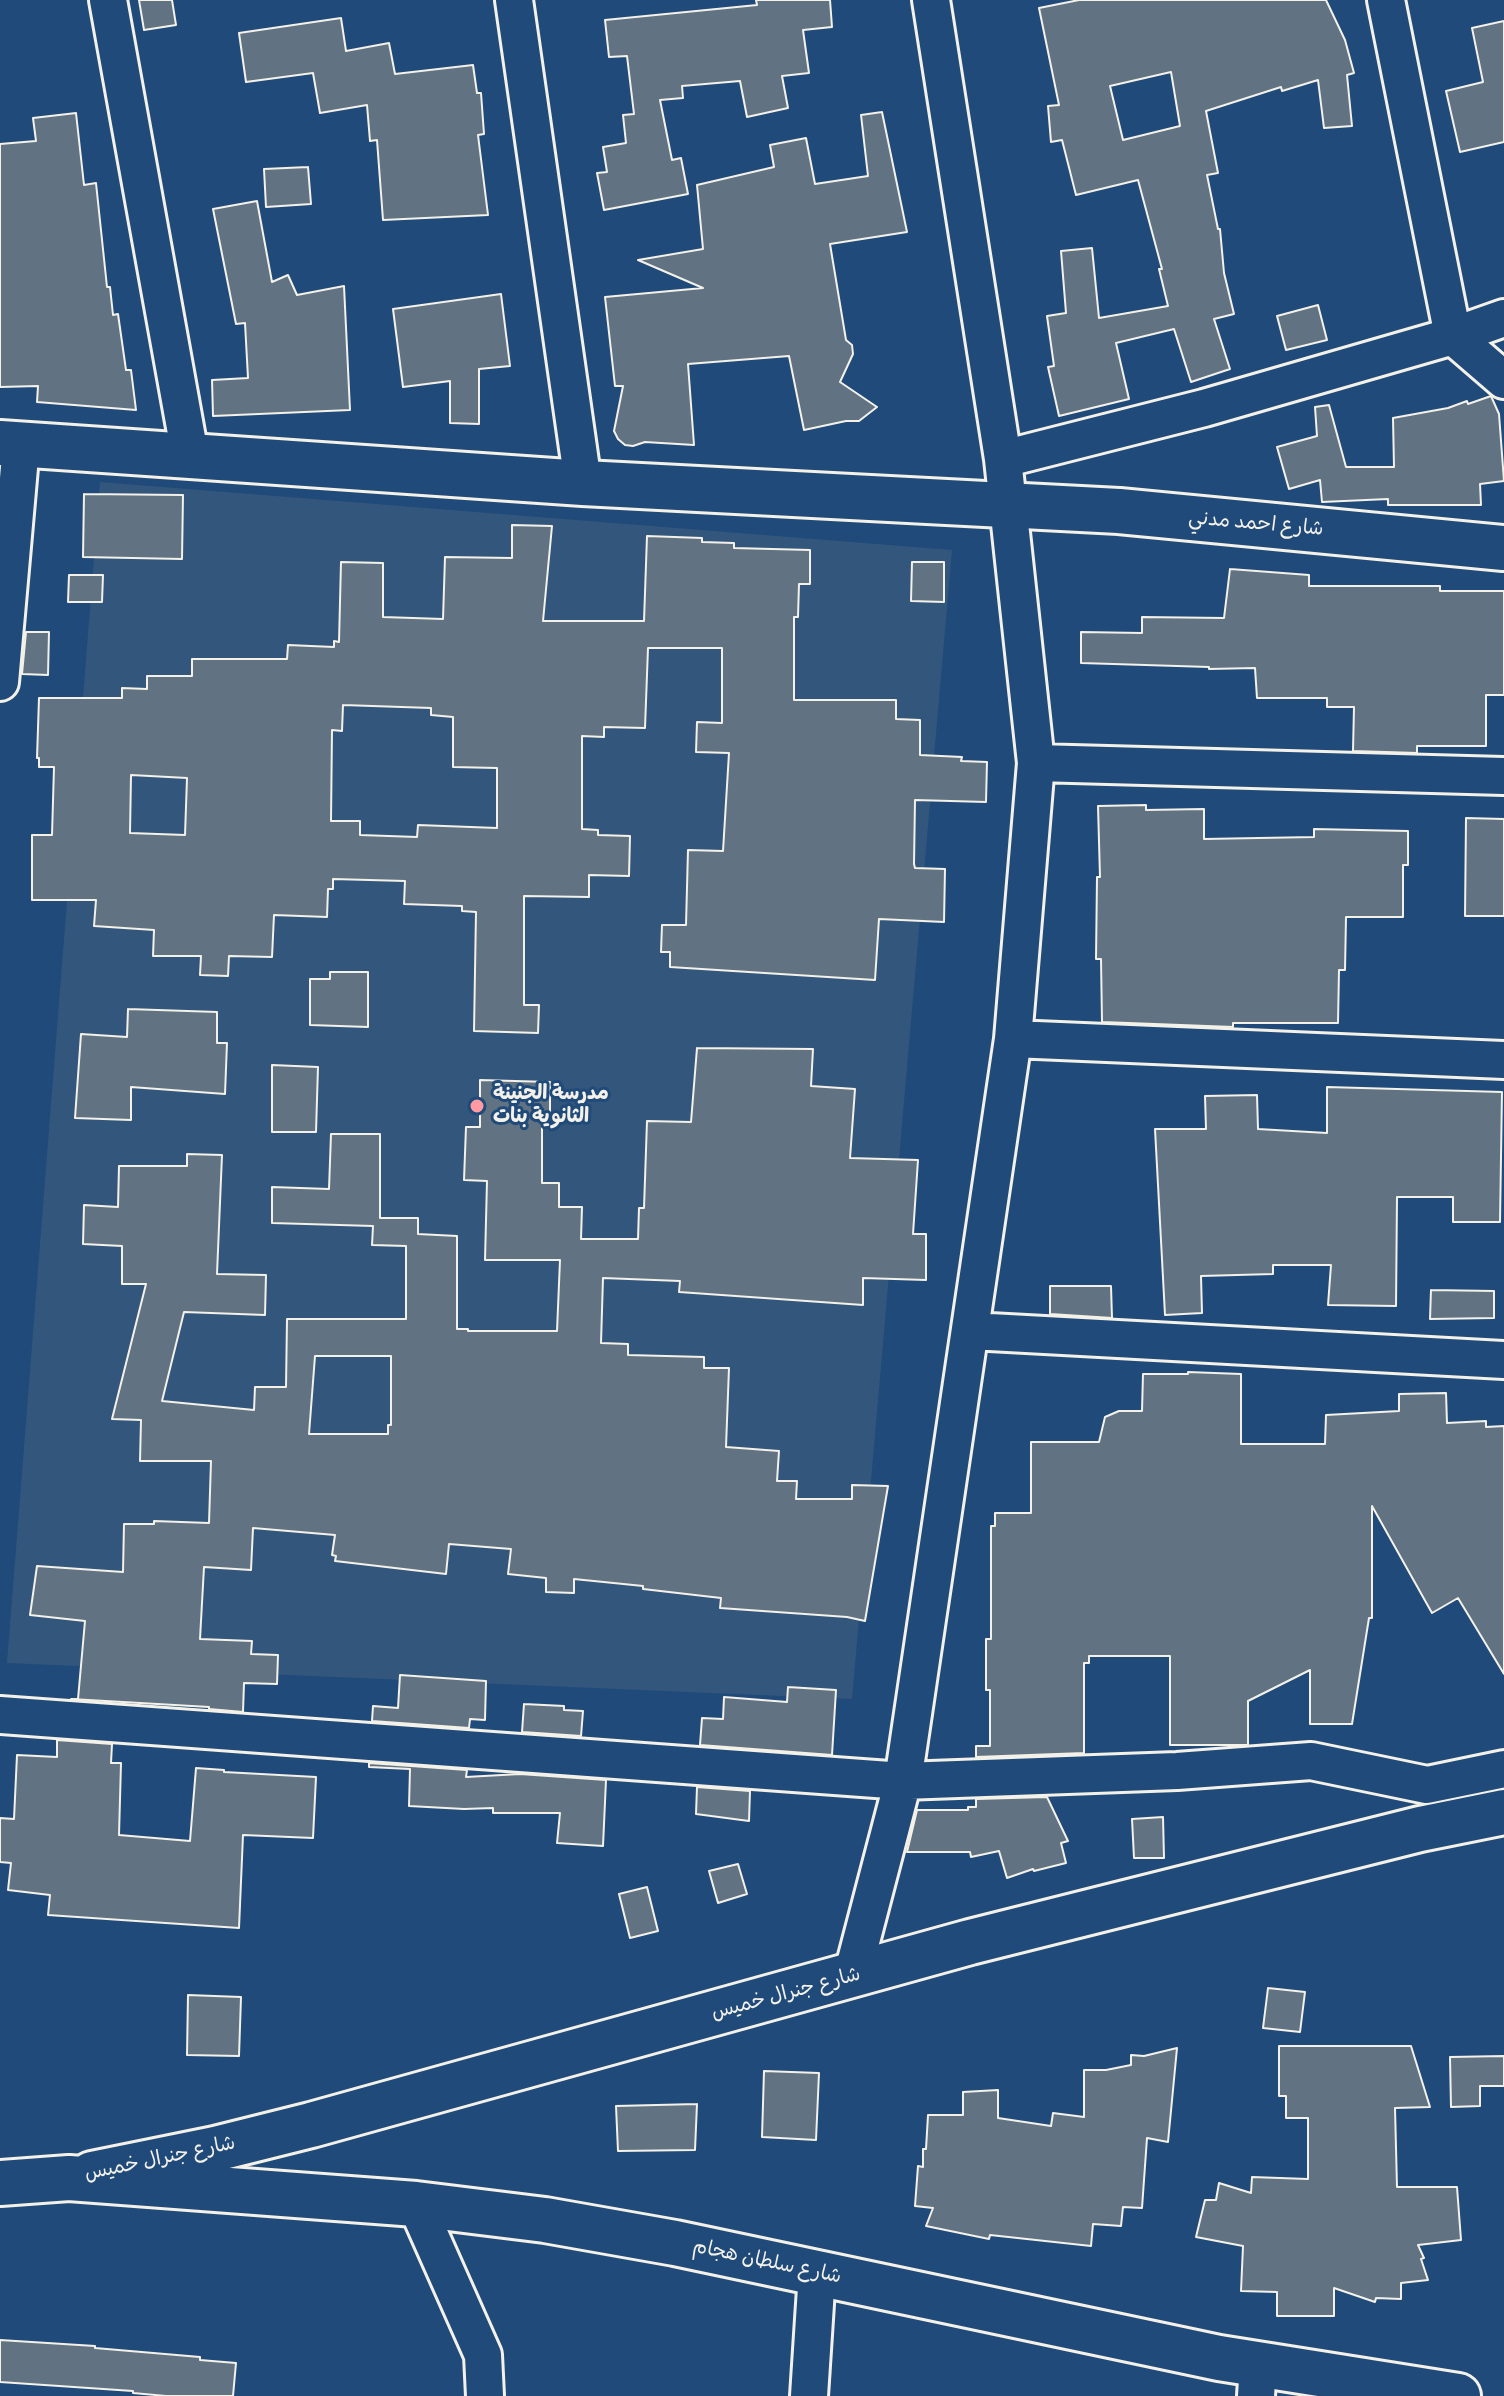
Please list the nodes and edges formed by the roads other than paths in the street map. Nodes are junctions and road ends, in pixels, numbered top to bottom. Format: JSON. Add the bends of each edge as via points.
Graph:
{"nodes":[{"id":1,"x":108,"y":0,"type":"edge"},
{"id":2,"x":514,"y":0,"type":"edge"},
{"id":3,"x":931,"y":0,"type":"edge"},
{"id":4,"x":1386,"y":0,"type":"edge"},
{"id":5,"x":1504,"y":318,"type":"edge"},
{"id":6,"x":1453,"y":336,"type":"junction"},
{"id":7,"x":1504,"y":380,"type":"edge"},
{"id":8,"x":11,"y":444,"type":"edge"},
{"id":9,"x":190,"y":455,"type":"junction"},
{"id":10,"x":1003,"y":459,"type":"junction"},
{"id":11,"x":583,"y":483,"type":"junction"},
{"id":12,"x":1009,"y":506,"type":"junction"},
{"id":13,"x":1504,"y":548,"type":"edge"},
{"id":14,"x":0,"y":682,"type":"edge"},
{"id":15,"x":1036,"y":763,"type":"junction"},
{"id":16,"x":1504,"y":776,"type":"edge"},
{"id":17,"x":1013,"y":1039,"type":"junction"},
{"id":18,"x":1504,"y":1060,"type":"edge"},
{"id":19,"x":971,"y":1331,"type":"junction"},
{"id":20,"x":1504,"y":1360,"type":"edge"},
{"id":21,"x":0,"y":1715,"type":"edge"},
{"id":22,"x":1504,"y":1769,"type":"edge"},
{"id":23,"x":903,"y":1781,"type":"junction"},
{"id":24,"x":1504,"y":1812,"type":"edge"},
{"id":25,"x":852,"y":1976,"type":"junction"},
{"id":26,"x":69,"y":2178,"type":"junction"},
{"id":27,"x":0,"y":2183,"type":"edge"},
{"id":28,"x":416,"y":2204,"type":"junction"},
{"id":29,"x":817,"y":2273,"type":"junction"},
{"id":30,"x":1257,"y":2380,"type":"edge"},
{"id":31,"x":485,"y":2396,"type":"edge"},
{"id":32,"x":809,"y":2396,"type":"edge"},
{"id":33,"x":1458,"y":2396,"type":"edge"}],
"edges":[{"from":1,"to":9,"type":"street"},
{"from":2,"to":11,"type":"street"},
{"from":3,"to":10,"type":"street"},
{"from":4,"to":6,"type":"street"},
{"from":5,"to":6,"type":"street"},
{"from":6,"to":7,"type":"street"},
{"from":6,"to":10,"type":"street"},
{"from":8,"to":9,"type":"main road","name":"شارع احمد مدني"},
{"from":8,"to":14,"type":"street"},
{"from":9,"to":11,"type":"main road","name":"شارع احمد مدني"},
{"from":10,"to":12,"type":"street"},
{"from":11,"to":12,"type":"main road","name":"شارع احمد مدني"},
{"from":12,"to":13,"type":"main road","name":"شارع احمد مدني","via":[[1119,511]]},
{"from":12,"to":15,"type":"street"},
{"from":15,"to":16,"type":"street"},
{"from":15,"to":17,"type":"street"},
{"from":17,"to":18,"type":"street"},
{"from":17,"to":19,"type":"street"},
{"from":19,"to":20,"type":"street"},
{"from":19,"to":23,"type":"street"},
{"from":21,"to":23,"type":"street"},
{"from":22,"to":23,"type":"street","via":[[1427,1785],[1311,1761]]},
{"from":23,"to":25,"type":"street"},
{"from":24,"to":25,"type":"main road","name":"شارع جنرال خميس","via":[[985,1938]]},
{"from":25,"to":26,"type":"main road","name":"شارع جنرال خميس","via":[[311,2125]]},
{"from":26,"to":27,"type":"main road"},
{"from":26,"to":28,"type":"main road","name":"شارع سلطان هجام"},
{"from":28,"to":29,"type":"main road","name":"شارع سلطان هجام","via":[[545,2220]]},
{"from":28,"to":31,"type":"street","via":[[483,2355]]},
{"from":29,"to":30,"type":"main road","name":"شارع سلطان هجام","via":[[1204,2355]]},
{"from":29,"to":32,"type":"street"},
{"from":30,"to":33,"type":"main road","name":"شارع سلطان هجام"}]}
